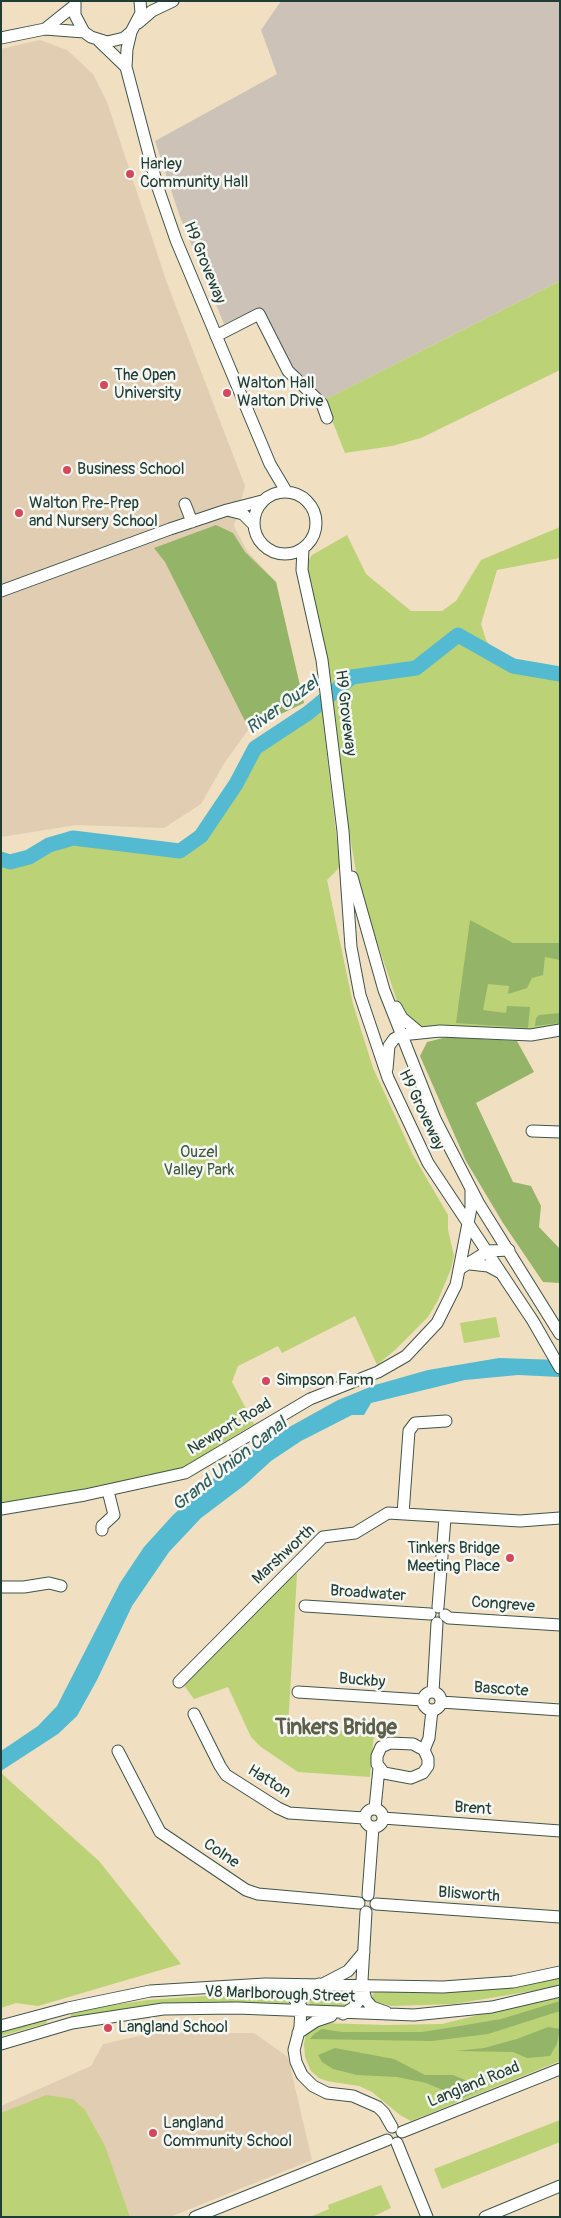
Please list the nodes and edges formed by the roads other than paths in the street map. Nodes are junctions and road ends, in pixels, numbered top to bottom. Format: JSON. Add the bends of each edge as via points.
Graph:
{"nodes":[{"id":1,"x":140,"y":1,"type":"edge"},
{"id":2,"x":173,"y":1,"type":"edge"},
{"id":3,"x":75,"y":3,"type":"edge"},
{"id":4,"x":135,"y":28,"type":"junction"},
{"id":5,"x":45,"y":29,"type":"junction"},
{"id":6,"x":84,"y":32,"type":"junction"},
{"id":7,"x":1,"y":38,"type":"edge"},
{"id":8,"x":98,"y":41,"type":"junction"},
{"id":9,"x":126,"y":68,"type":"junction"},
{"id":10,"x":216,"y":336,"type":"junction"},
{"id":11,"x":327,"y":418,"type":"dead end"},
{"id":12,"x":270,"y":464,"type":"junction"},
{"id":13,"x":286,"y":491,"type":"junction"},
{"id":14,"x":266,"y":498,"type":"junction"},
{"id":15,"x":185,"y":504,"type":"dead end"},
{"id":16,"x":226,"y":510,"type":"junction"},
{"id":17,"x":192,"y":522,"type":"junction"},
{"id":18,"x":254,"y":526,"type":"junction"},
{"id":19,"x":303,"y":548,"type":"junction"},
{"id":20,"x":282,"y":554,"type":"junction"},
{"id":21,"x":302,"y":570,"type":"junction"},
{"id":22,"x":1,"y":592,"type":"edge"},
{"id":23,"x":343,"y":831,"type":"junction"},
{"id":24,"x":370,"y":944,"type":"junction"},
{"id":25,"x":560,"y":1030,"type":"edge"},
{"id":26,"x":372,"y":1032,"type":"junction"},
{"id":27,"x":425,"y":1033,"type":"junction"},
{"id":28,"x":396,"y":1038,"type":"junction"},
{"id":29,"x":405,"y":1046,"type":"junction"},
{"id":30,"x":388,"y":1078,"type":"junction"},
{"id":31,"x":532,"y":1131,"type":"dead end"},
{"id":32,"x":560,"y":1132,"type":"edge"},
{"id":33,"x":471,"y":1189,"type":"junction"},
{"id":34,"x":468,"y":1223,"type":"junction"},
{"id":35,"x":509,"y":1250,"type":"junction"},
{"id":36,"x":488,"y":1251,"type":"junction"},
{"id":37,"x":465,"y":1266,"type":"junction"},
{"id":38,"x":502,"y":1273,"type":"junction"},
{"id":39,"x":560,"y":1334,"type":"edge"},
{"id":40,"x":560,"y":1368,"type":"edge"},
{"id":41,"x":446,"y":1421,"type":"dead end"},
{"id":42,"x":108,"y":1491,"type":"junction"},
{"id":43,"x":1,"y":1509,"type":"edge"},
{"id":44,"x":403,"y":1514,"type":"junction"},
{"id":45,"x":445,"y":1518,"type":"junction"},
{"id":46,"x":560,"y":1518,"type":"edge"},
{"id":47,"x":102,"y":1530,"type":"dead end"},
{"id":48,"x":61,"y":1586,"type":"dead end"},
{"id":49,"x":1,"y":1587,"type":"edge"},
{"id":50,"x":305,"y":1606,"type":"dead end"},
{"id":51,"x":438,"y":1615,"type":"junction"},
{"id":52,"x":560,"y":1626,"type":"edge"},
{"id":53,"x":179,"y":1682,"type":"dead end"},
{"id":54,"x":298,"y":1692,"type":"dead end"},
{"id":55,"x":433,"y":1692,"type":"junction"},
{"id":56,"x":424,"y":1700,"type":"junction"},
{"id":57,"x":436,"y":1706,"type":"junction"},
{"id":58,"x":560,"y":1710,"type":"edge"},
{"id":59,"x":194,"y":1714,"type":"dead end"},
{"id":60,"x":424,"y":1750,"type":"junction"},
{"id":61,"x":118,"y":1751,"type":"dead end"},
{"id":62,"x":379,"y":1768,"type":"junction"},
{"id":63,"x":375,"y":1808,"type":"junction"},
{"id":64,"x":364,"y":1818,"type":"junction"},
{"id":65,"x":383,"y":1818,"type":"junction"},
{"id":66,"x":373,"y":1827,"type":"junction"},
{"id":67,"x":560,"y":1831,"type":"edge"},
{"id":68,"x":368,"y":1895,"type":"junction"},
{"id":69,"x":359,"y":1902,"type":"junction"},
{"id":70,"x":376,"y":1904,"type":"junction"},
{"id":71,"x":366,"y":1912,"type":"junction"},
{"id":72,"x":560,"y":1917,"type":"edge"},
{"id":73,"x":365,"y":1950,"type":"junction"},
{"id":74,"x":560,"y":1972,"type":"edge"},
{"id":75,"x":265,"y":1984,"type":"junction"},
{"id":76,"x":321,"y":1984,"type":"junction"},
{"id":77,"x":363,"y":1986,"type":"junction"},
{"id":78,"x":560,"y":1991,"type":"edge"},
{"id":79,"x":298,"y":2009,"type":"junction"},
{"id":80,"x":340,"y":2014,"type":"junction"},
{"id":81,"x":394,"y":2015,"type":"junction"},
{"id":82,"x":1,"y":2026,"type":"edge"},
{"id":83,"x":296,"y":2037,"type":"junction"},
{"id":84,"x":1,"y":2044,"type":"edge"},
{"id":85,"x":560,"y":2069,"type":"edge"},
{"id":86,"x":397,"y":2130,"type":"junction"},
{"id":87,"x":392,"y":2142,"type":"junction"},
{"id":88,"x":560,"y":2186,"type":"edge"},
{"id":89,"x":195,"y":2217,"type":"edge"},
{"id":90,"x":427,"y":2217,"type":"edge"},
{"id":91,"x":485,"y":2217,"type":"edge"}],
"edges":[{"from":1,"to":4,"type":"street","name":"H9 Groveway","via":[[141,13]]},
{"from":2,"to":4,"type":"street","via":[[152,11]]},
{"from":3,"to":5,"type":"street"},
{"from":3,"to":6,"type":"street","via":[[78,24]]},
{"from":4,"to":8,"type":"street","via":[[116,41]]},
{"from":4,"to":9,"type":"street","name":"H9 Groveway","via":[[126,49]]},
{"from":5,"to":6,"type":"street"},
{"from":5,"to":7,"type":"street"},
{"from":6,"to":8,"type":"street"},
{"from":8,"to":9,"type":"street"},
{"from":9,"to":10,"type":"street","name":"H9 Groveway","via":[[157,185]]},
{"from":10,"to":11,"type":"street","via":[[259,314],[288,371],[322,404]]},
{"from":10,"to":12,"type":"street","name":"H9 Groveway"},
{"from":12,"to":13,"type":"street","name":"H9 Groveway"},
{"from":12,"to":14,"type":"street","name":"H9 Groveway"},
{"from":13,"to":14,"type":"street"},
{"from":13,"to":19,"type":"street","via":[[308,500],[316,516],[314,534]]},
{"from":14,"to":16,"type":"street"},
{"from":14,"to":18,"type":"street","via":[[255,515]]},
{"from":15,"to":17,"type":"street"},
{"from":16,"to":17,"type":"street"},
{"from":16,"to":18,"type":"street","via":[[243,514]]},
{"from":17,"to":22,"type":"street"},
{"from":18,"to":20,"type":"street","via":[[263,545]]},
{"from":19,"to":20,"type":"street"},
{"from":19,"to":21,"type":"street","name":"H9 Groveway"},
{"from":20,"to":21,"type":"street"},
{"from":21,"to":23,"type":"street","name":"H9 Groveway","via":[[322,660]]},
{"from":23,"to":24,"type":"street","name":"H9 Groveway"},
{"from":23,"to":26,"type":"street","name":"H9 Groveway","via":[[351,947],[360,995]]},
{"from":24,"to":27,"type":"street","via":[[381,964],[397,1010],[402,1018]]},
{"from":24,"to":28,"type":"street","name":"H9 Groveway"},
{"from":25,"to":27,"type":"street","via":[[505,1035]]},
{"from":26,"to":28,"type":"street"},
{"from":26,"to":30,"type":"street","name":"H9 Groveway"},
{"from":27,"to":28,"type":"street"},
{"from":27,"to":29,"type":"street"},
{"from":28,"to":29,"type":"street"},
{"from":28,"to":30,"type":"street","via":[[387,1059]]},
{"from":29,"to":33,"type":"street","name":"H9 Groveway","via":[[435,1119]]},
{"from":30,"to":34,"type":"street","name":"H9 Groveway","via":[[428,1163]]},
{"from":31,"to":32,"type":"street"},
{"from":33,"to":34,"type":"street","name":"Newport Road"},
{"from":33,"to":35,"type":"street","name":"H9 Groveway"},
{"from":34,"to":36,"type":"street","name":"H9 Groveway"},
{"from":34,"to":37,"type":"street","name":"Newport Road"},
{"from":35,"to":36,"type":"street"},
{"from":35,"to":39,"type":"street","name":"H9 Groveway"},
{"from":36,"to":37,"type":"street"},
{"from":36,"to":38,"type":"street","name":"H9 Groveway"},
{"from":37,"to":38,"type":"street","via":[[488,1266]]},
{"from":37,"to":42,"type":"street","name":"Newport Road","via":[[437,1323],[406,1356],[378,1372],[310,1399],[185,1473]]},
{"from":38,"to":40,"type":"street","name":"H9 Groveway"},
{"from":41,"to":44,"type":"street","via":[[415,1423],[409,1431],[412,1444]]},
{"from":42,"to":43,"type":"street","name":"Newport Road"},
{"from":42,"to":47,"type":"street","via":[[114,1515]]},
{"from":44,"to":45,"type":"street","name":"Marshworth"},
{"from":44,"to":53,"type":"street","name":"Marshworth","via":[[388,1513],[355,1533],[323,1537]]},
{"from":45,"to":46,"type":"street","name":"Marshworth","via":[[520,1521]]},
{"from":45,"to":51,"type":"street"},
{"from":48,"to":49,"type":"street","via":[[48,1583]]},
{"from":50,"to":51,"type":"street","name":"Broadwater"},
{"from":51,"to":52,"type":"street","name":"Congreve"},
{"from":51,"to":55,"type":"street"},
{"from":54,"to":56,"type":"street","name":"Buckby"},
{"from":55,"to":56,"type":"street"},
{"from":55,"to":57,"type":"street","via":[[439,1696]]},
{"from":56,"to":57,"type":"street","via":[[426,1707]]},
{"from":57,"to":58,"type":"street","name":"Bascote"},
{"from":57,"to":60,"type":"street"},
{"from":59,"to":64,"type":"street","name":"Hatton","via":[[226,1774],[278,1808],[289,1813]]},
{"from":60,"to":62,"type":"street","via":[[413,1744],[385,1744],[377,1756]]},
{"from":60,"to":62,"type":"street","via":[[428,1766],[417,1777],[387,1774]]},
{"from":61,"to":69,"type":"street","name":"Colne","via":[[160,1832],[246,1890],[258,1894]]},
{"from":62,"to":63,"type":"street"},
{"from":63,"to":64,"type":"street","via":[[367,1811]]},
{"from":63,"to":65,"type":"street","via":[[380,1810]]},
{"from":64,"to":66,"type":"street"},
{"from":65,"to":66,"type":"street","via":[[381,1824]]},
{"from":65,"to":67,"type":"street","name":"Brent"},
{"from":66,"to":68,"type":"street"},
{"from":68,"to":69,"type":"street","via":[[362,1896]]},
{"from":68,"to":70,"type":"street","via":[[374,1897]]},
{"from":69,"to":71,"type":"street"},
{"from":70,"to":71,"type":"street","via":[[373,1910]]},
{"from":70,"to":72,"type":"street","name":"Blisworth"},
{"from":71,"to":73,"type":"street"},
{"from":73,"to":76,"type":"street","via":[[348,1971]]},
{"from":73,"to":77,"type":"street"},
{"from":74,"to":77,"type":"street","name":"V8 Marlborough Street","via":[[493,1983]]},
{"from":75,"to":76,"type":"street","name":"V8 Marlborough Street"},
{"from":75,"to":79,"type":"street","via":[[290,1993]]},
{"from":75,"to":82,"type":"street","name":"V8 Marlborough Street","via":[[150,1991]]},
{"from":76,"to":77,"type":"street","name":"V8 Marlborough Street"},
{"from":76,"to":79,"type":"street"},
{"from":77,"to":80,"type":"street","via":[[358,2004]]},
{"from":77,"to":81,"type":"street","via":[[366,2000],[372,2006]]},
{"from":78,"to":81,"type":"street","name":"V8 Marlborough Street","via":[[443,2014]]},
{"from":79,"to":80,"type":"street","name":"V8 Marlborough Street"},
{"from":79,"to":83,"type":"street","via":[[292,2030]]},
{"from":79,"to":84,"type":"street","name":"V8 Marlborough Street","via":[[179,2008],[106,2016],[48,2028]]},
{"from":80,"to":81,"type":"street","name":"V8 Marlborough Street"},
{"from":80,"to":83,"type":"street","via":[[316,2022]]},
{"from":83,"to":86,"type":"street","via":[[296,2062],[308,2081],[327,2093],[366,2101],[384,2113]]},
{"from":85,"to":86,"type":"street","name":"Langland Road"},
{"from":86,"to":87,"type":"street","via":[[402,2138]]},
{"from":87,"to":89,"type":"street"},
{"from":87,"to":90,"type":"street"},
{"from":88,"to":91,"type":"street"}]}
